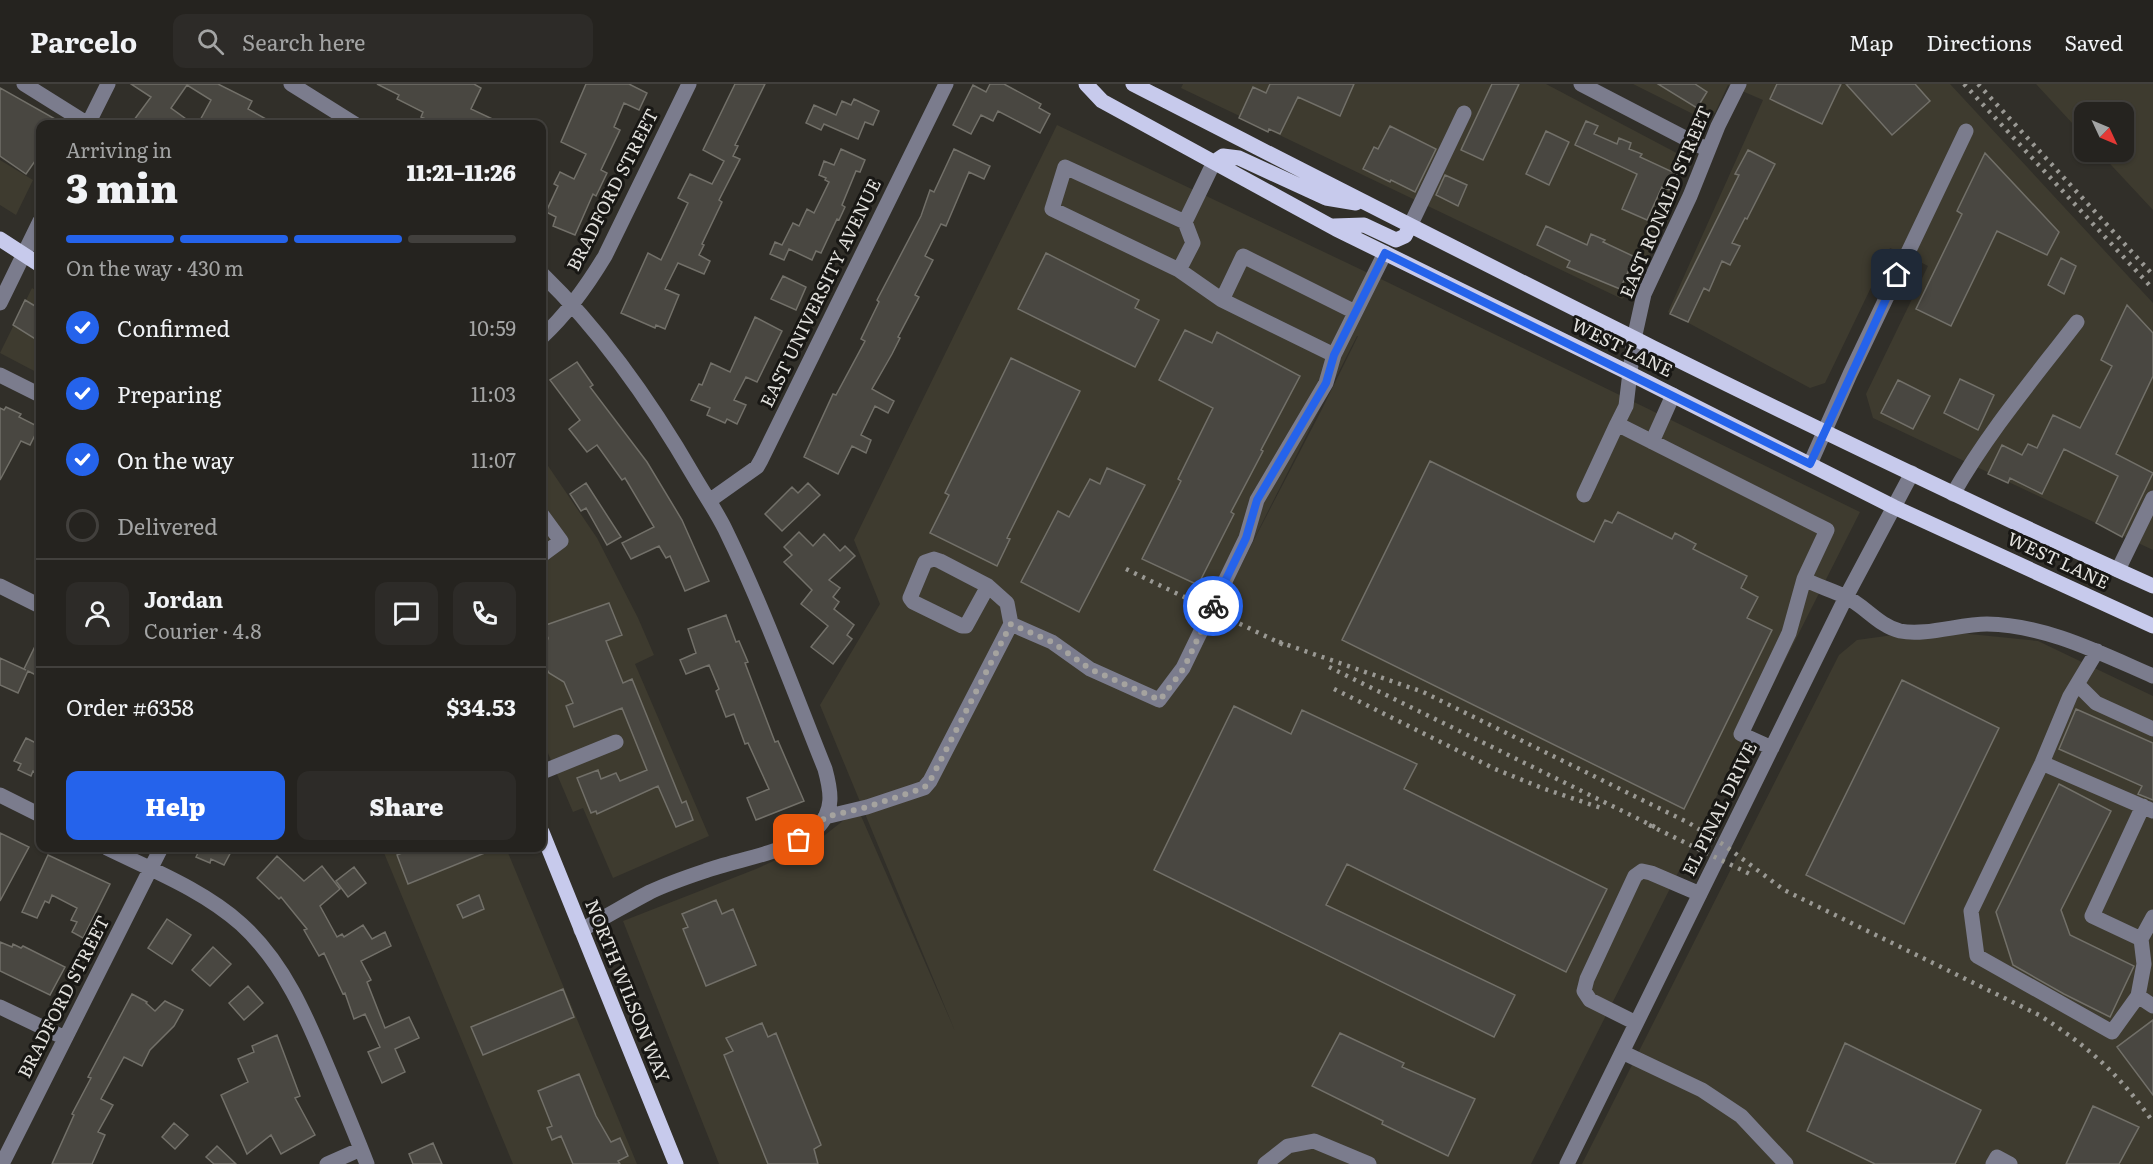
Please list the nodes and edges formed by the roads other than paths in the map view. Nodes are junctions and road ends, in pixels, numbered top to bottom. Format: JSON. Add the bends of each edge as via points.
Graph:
{"nodes":[{"id":1,"x":24,"y":84,"type":"edge"},
{"id":2,"x":108,"y":84,"type":"edge"},
{"id":3,"x":291,"y":84,"type":"edge"},
{"id":4,"x":689,"y":84,"type":"edge"},
{"id":5,"x":946,"y":84,"type":"edge"},
{"id":6,"x":1086,"y":84,"type":"edge"},
{"id":7,"x":1133,"y":84,"type":"edge"},
{"id":8,"x":1581,"y":84,"type":"edge"},
{"id":9,"x":1739,"y":84,"type":"edge"},
{"id":10,"x":1464,"y":112,"type":"dead end"},
{"id":11,"x":82,"y":120,"type":"edge"},
{"id":12,"x":90,"y":120,"type":"edge"},
{"id":13,"x":349,"y":120,"type":"edge"},
{"id":14,"x":1966,"y":131,"type":"dead end"},
{"id":15,"x":1708,"y":150,"type":"junction"},
{"id":16,"x":1214,"y":162,"type":"junction"},
{"id":17,"x":1368,"y":204,"type":"junction"},
{"id":18,"x":1185,"y":222,"type":"junction"},
{"id":19,"x":1331,"y":226,"type":"junction"},
{"id":20,"x":1410,"y":226,"type":"junction"},
{"id":21,"x":36,"y":230,"type":"edge"},
{"id":22,"x":0,"y":239,"type":"edge"},
{"id":23,"x":1385,"y":253,"type":"junction"},
{"id":24,"x":25,"y":254,"type":"junction"},
{"id":25,"x":36,"y":262,"type":"edge"},
{"id":26,"x":1179,"y":270,"type":"junction"},
{"id":27,"x":546,"y":278,"type":"edge"},
{"id":28,"x":1222,"y":300,"type":"junction"},
{"id":29,"x":0,"y":303,"type":"edge"},
{"id":30,"x":571,"y":306,"type":"junction"},
{"id":31,"x":1355,"y":312,"type":"junction"},
{"id":32,"x":2077,"y":322,"type":"dead end"},
{"id":33,"x":546,"y":333,"type":"edge"},
{"id":34,"x":1634,"y":339,"type":"junction"},
{"id":35,"x":1334,"y":355,"type":"junction"},
{"id":36,"x":1629,"y":373,"type":"junction"},
{"id":37,"x":0,"y":375,"type":"edge"},
{"id":38,"x":36,"y":393,"type":"edge"},
{"id":39,"x":1673,"y":395,"type":"junction"},
{"id":40,"x":1617,"y":424,"type":"junction"},
{"id":41,"x":1825,"y":430,"type":"junction"},
{"id":42,"x":1652,"y":442,"type":"junction"},
{"id":43,"x":1810,"y":464,"type":"junction"},
{"id":44,"x":1912,"y":473,"type":"junction"},
{"id":45,"x":1953,"y":494,"type":"junction"},
{"id":46,"x":1584,"y":495,"type":"dead end"},
{"id":47,"x":2153,"y":498,"type":"edge"},
{"id":48,"x":709,"y":501,"type":"junction"},
{"id":49,"x":1894,"y":507,"type":"junction"},
{"id":50,"x":546,"y":520,"type":"edge"},
{"id":51,"x":546,"y":552,"type":"edge"},
{"id":52,"x":2118,"y":570,"type":"junction"},
{"id":53,"x":1804,"y":579,"type":"junction"},
{"id":54,"x":0,"y":586,"type":"edge"},
{"id":55,"x":988,"y":586,"type":"junction"},
{"id":56,"x":2153,"y":586,"type":"edge"},
{"id":57,"x":1846,"y":597,"type":"junction"},
{"id":58,"x":36,"y":604,"type":"edge"},
{"id":59,"x":1011,"y":624,"type":"junction"},
{"id":60,"x":2153,"y":626,"type":"edge"},
{"id":61,"x":2097,"y":651,"type":"junction"},
{"id":62,"x":2153,"y":676,"type":"edge"},
{"id":63,"x":2078,"y":685,"type":"junction"},
{"id":64,"x":2153,"y":729,"type":"edge"},
{"id":65,"x":616,"y":742,"type":"dead end"},
{"id":66,"x":1772,"y":748,"type":"junction"},
{"id":67,"x":2042,"y":763,"type":"junction"},
{"id":68,"x":546,"y":770,"type":"edge"},
{"id":69,"x":0,"y":795,"type":"edge"},
{"id":70,"x":2148,"y":808,"type":"edge"},
{"id":71,"x":36,"y":813,"type":"edge"},
{"id":72,"x":825,"y":817,"type":"junction"},
{"id":73,"x":546,"y":842,"type":"edge"},
{"id":74,"x":115,"y":852,"type":"edge"},
{"id":75,"x":159,"y":852,"type":"edge"},
{"id":76,"x":151,"y":869,"type":"junction"},
{"id":77,"x":1700,"y":894,"type":"junction"},
{"id":78,"x":2153,"y":916,"type":"edge"},
{"id":79,"x":581,"y":930,"type":"junction"},
{"id":80,"x":2141,"y":939,"type":"junction"},
{"id":81,"x":2138,"y":996,"type":"junction"},
{"id":82,"x":0,"y":1006,"type":"edge"},
{"id":83,"x":2153,"y":1006,"type":"edge"},
{"id":84,"x":1636,"y":1023,"type":"junction"},
{"id":85,"x":64,"y":1038,"type":"junction"},
{"id":86,"x":1622,"y":1052,"type":"junction"},
{"id":87,"x":361,"y":1149,"type":"junction"},
{"id":88,"x":3,"y":1164,"type":"edge"},
{"id":89,"x":327,"y":1164,"type":"edge"},
{"id":90,"x":367,"y":1164,"type":"edge"},
{"id":91,"x":676,"y":1164,"type":"edge"},
{"id":92,"x":1265,"y":1164,"type":"edge"},
{"id":93,"x":1369,"y":1164,"type":"edge"},
{"id":94,"x":1567,"y":1164,"type":"edge"},
{"id":95,"x":1786,"y":1164,"type":"edge"},
{"id":96,"x":1993,"y":1164,"type":"edge"},
{"id":97,"x":2010,"y":1164,"type":"edge"}],
"edges":[{"from":1,"to":11,"type":"street"},
{"from":2,"to":12,"type":"street"},
{"from":3,"to":13,"type":"street"},
{"from":4,"to":30,"type":"street","name":"BRADFORD STREET","via":[[604,256]]},
{"from":5,"to":48,"type":"street","name":"EAST UNIVERSITY AVENUE","via":[[761,460],[757,467]]},
{"from":6,"to":16,"type":"main road","name":"WEST LANE","via":[[1102,100]]},
{"from":7,"to":17,"type":"main road","name":"WEST LANE"},
{"from":8,"to":15,"type":"street"},
{"from":9,"to":15,"type":"street","name":"EAST RONALD STREET"},
{"from":10,"to":20,"type":"street"},
{"from":14,"to":41,"type":"street"},
{"from":15,"to":34,"type":"street","name":"EAST RONALD STREET","via":[[1644,294]]},
{"from":16,"to":17,"type":"main road","via":[[1222,156],[1239,158],[1326,198]]},
{"from":16,"to":18,"type":"street"},
{"from":16,"to":19,"type":"main road","name":"WEST LANE"},
{"from":17,"to":20,"type":"main road","name":"WEST LANE"},
{"from":18,"to":26,"type":"street","via":[[1193,243]]},
{"from":18,"to":26,"type":"street","via":[[1065,167],[1052,209]]},
{"from":19,"to":20,"type":"main road","via":[[1364,225],[1396,240],[1405,236]]},
{"from":19,"to":23,"type":"main road","name":"WEST LANE"},
{"from":20,"to":34,"type":"main road","name":"WEST LANE"},
{"from":21,"to":24,"type":"street"},
{"from":22,"to":24,"type":"main road"},
{"from":23,"to":31,"type":"street"},
{"from":23,"to":36,"type":"main road","name":"WEST LANE"},
{"from":24,"to":25,"type":"main road"},
{"from":24,"to":29,"type":"street"},
{"from":26,"to":28,"type":"street"},
{"from":27,"to":30,"type":"street"},
{"from":28,"to":31,"type":"street","via":[[1243,256]]},
{"from":28,"to":35,"type":"street"},
{"from":30,"to":33,"type":"street","name":"BRADFORD STREET"},
{"from":30,"to":48,"type":"street","via":[[628,375]]},
{"from":31,"to":35,"type":"street"},
{"from":32,"to":45,"type":"street","via":[[1997,426]]},
{"from":34,"to":36,"type":"street","name":"EAST RONALD STREET"},
{"from":34,"to":41,"type":"main road","name":"WEST LANE"},
{"from":35,"to":59,"type":"street","via":[[1326,383],[1257,500],[1246,538],[1184,668],[1160,700],[1090,669],[1052,642]]},
{"from":36,"to":39,"type":"main road","name":"WEST LANE"},
{"from":36,"to":40,"type":"street","name":"EAST RONALD STREET","via":[[1626,406]]},
{"from":37,"to":38,"type":"street"},
{"from":39,"to":42,"type":"street"},
{"from":39,"to":43,"type":"main road","name":"WEST LANE"},
{"from":40,"to":42,"type":"street"},
{"from":40,"to":46,"type":"street","name":"EAST RONALD STREET"},
{"from":41,"to":43,"type":"street"},
{"from":41,"to":44,"type":"main road","name":"WEST LANE"},
{"from":42,"to":53,"type":"street","via":[[1827,530]]},
{"from":43,"to":49,"type":"main road","name":"WEST LANE"},
{"from":44,"to":45,"type":"main road","name":"WEST LANE"},
{"from":44,"to":49,"type":"street","name":"EL PINAL DRIVE"},
{"from":45,"to":52,"type":"main road","name":"WEST LANE"},
{"from":47,"to":52,"type":"street"},
{"from":48,"to":72,"type":"street","via":[[753,591],[825,769],[832,794]]},
{"from":49,"to":57,"type":"street","name":"EL PINAL DRIVE"},
{"from":49,"to":60,"type":"main road","name":"WEST LANE"},
{"from":50,"to":51,"type":"street","via":[[561,541]]},
{"from":52,"to":56,"type":"main road","name":"WEST LANE"},
{"from":53,"to":57,"type":"street"},
{"from":53,"to":66,"type":"street","via":[[1789,633],[1741,734]]},
{"from":54,"to":58,"type":"street"},
{"from":55,"to":55,"type":"street","via":[[934,559],[926,562],[910,598],[966,626]]},
{"from":55,"to":59,"type":"street","via":[[1007,603]]},
{"from":57,"to":61,"type":"street","via":[[1898,630],[1915,633],[1955,626],[2011,626],[2039,631]]},
{"from":57,"to":66,"type":"street","name":"EL PINAL DRIVE"},
{"from":59,"to":72,"type":"street","via":[[924,788]]},
{"from":61,"to":62,"type":"street"},
{"from":61,"to":63,"type":"street"},
{"from":63,"to":64,"type":"street","via":[[2096,703]]},
{"from":63,"to":67,"type":"street"},
{"from":65,"to":68,"type":"street"},
{"from":66,"to":77,"type":"street","name":"EL PINAL DRIVE"},
{"from":67,"to":70,"type":"street"},
{"from":67,"to":81,"type":"street","via":[[1971,912],[1977,956],[2112,1032]]},
{"from":69,"to":71,"type":"street"},
{"from":70,"to":80,"type":"street","via":[[2092,916]]},
{"from":72,"to":79,"type":"street","via":[[815,830],[799,840],[650,892]]},
{"from":73,"to":79,"type":"main road","name":"NORTH WILSON WAY"},
{"from":74,"to":76,"type":"street"},
{"from":75,"to":76,"type":"street","name":"BRADFORD STREET"},
{"from":76,"to":85,"type":"street","name":"BRADFORD STREET"},
{"from":76,"to":87,"type":"street","via":[[220,908],[259,942],[306,1015]]},
{"from":77,"to":84,"type":"street","name":"EL PINAL DRIVE"},
{"from":77,"to":84,"type":"street","via":[[1651,873],[1642,871],[1635,876],[1584,992],[1590,1000]]},
{"from":78,"to":80,"type":"street"},
{"from":79,"to":91,"type":"main road","name":"NORTH WILSON WAY"},
{"from":80,"to":81,"type":"street","via":[[2144,964]]},
{"from":81,"to":83,"type":"street"},
{"from":82,"to":85,"type":"street"},
{"from":84,"to":86,"type":"street","name":"EL PINAL DRIVE"},
{"from":85,"to":88,"type":"street","name":"BRADFORD STREET"},
{"from":86,"to":94,"type":"street","name":"EL PINAL DRIVE"},
{"from":86,"to":95,"type":"street","via":[[1702,1090],[1741,1116]]},
{"from":87,"to":89,"type":"street"},
{"from":87,"to":90,"type":"street"},
{"from":92,"to":93,"type":"street","via":[[1288,1146],[1314,1141]]},
{"from":96,"to":97,"type":"street","via":[[1997,1157]]}]}
